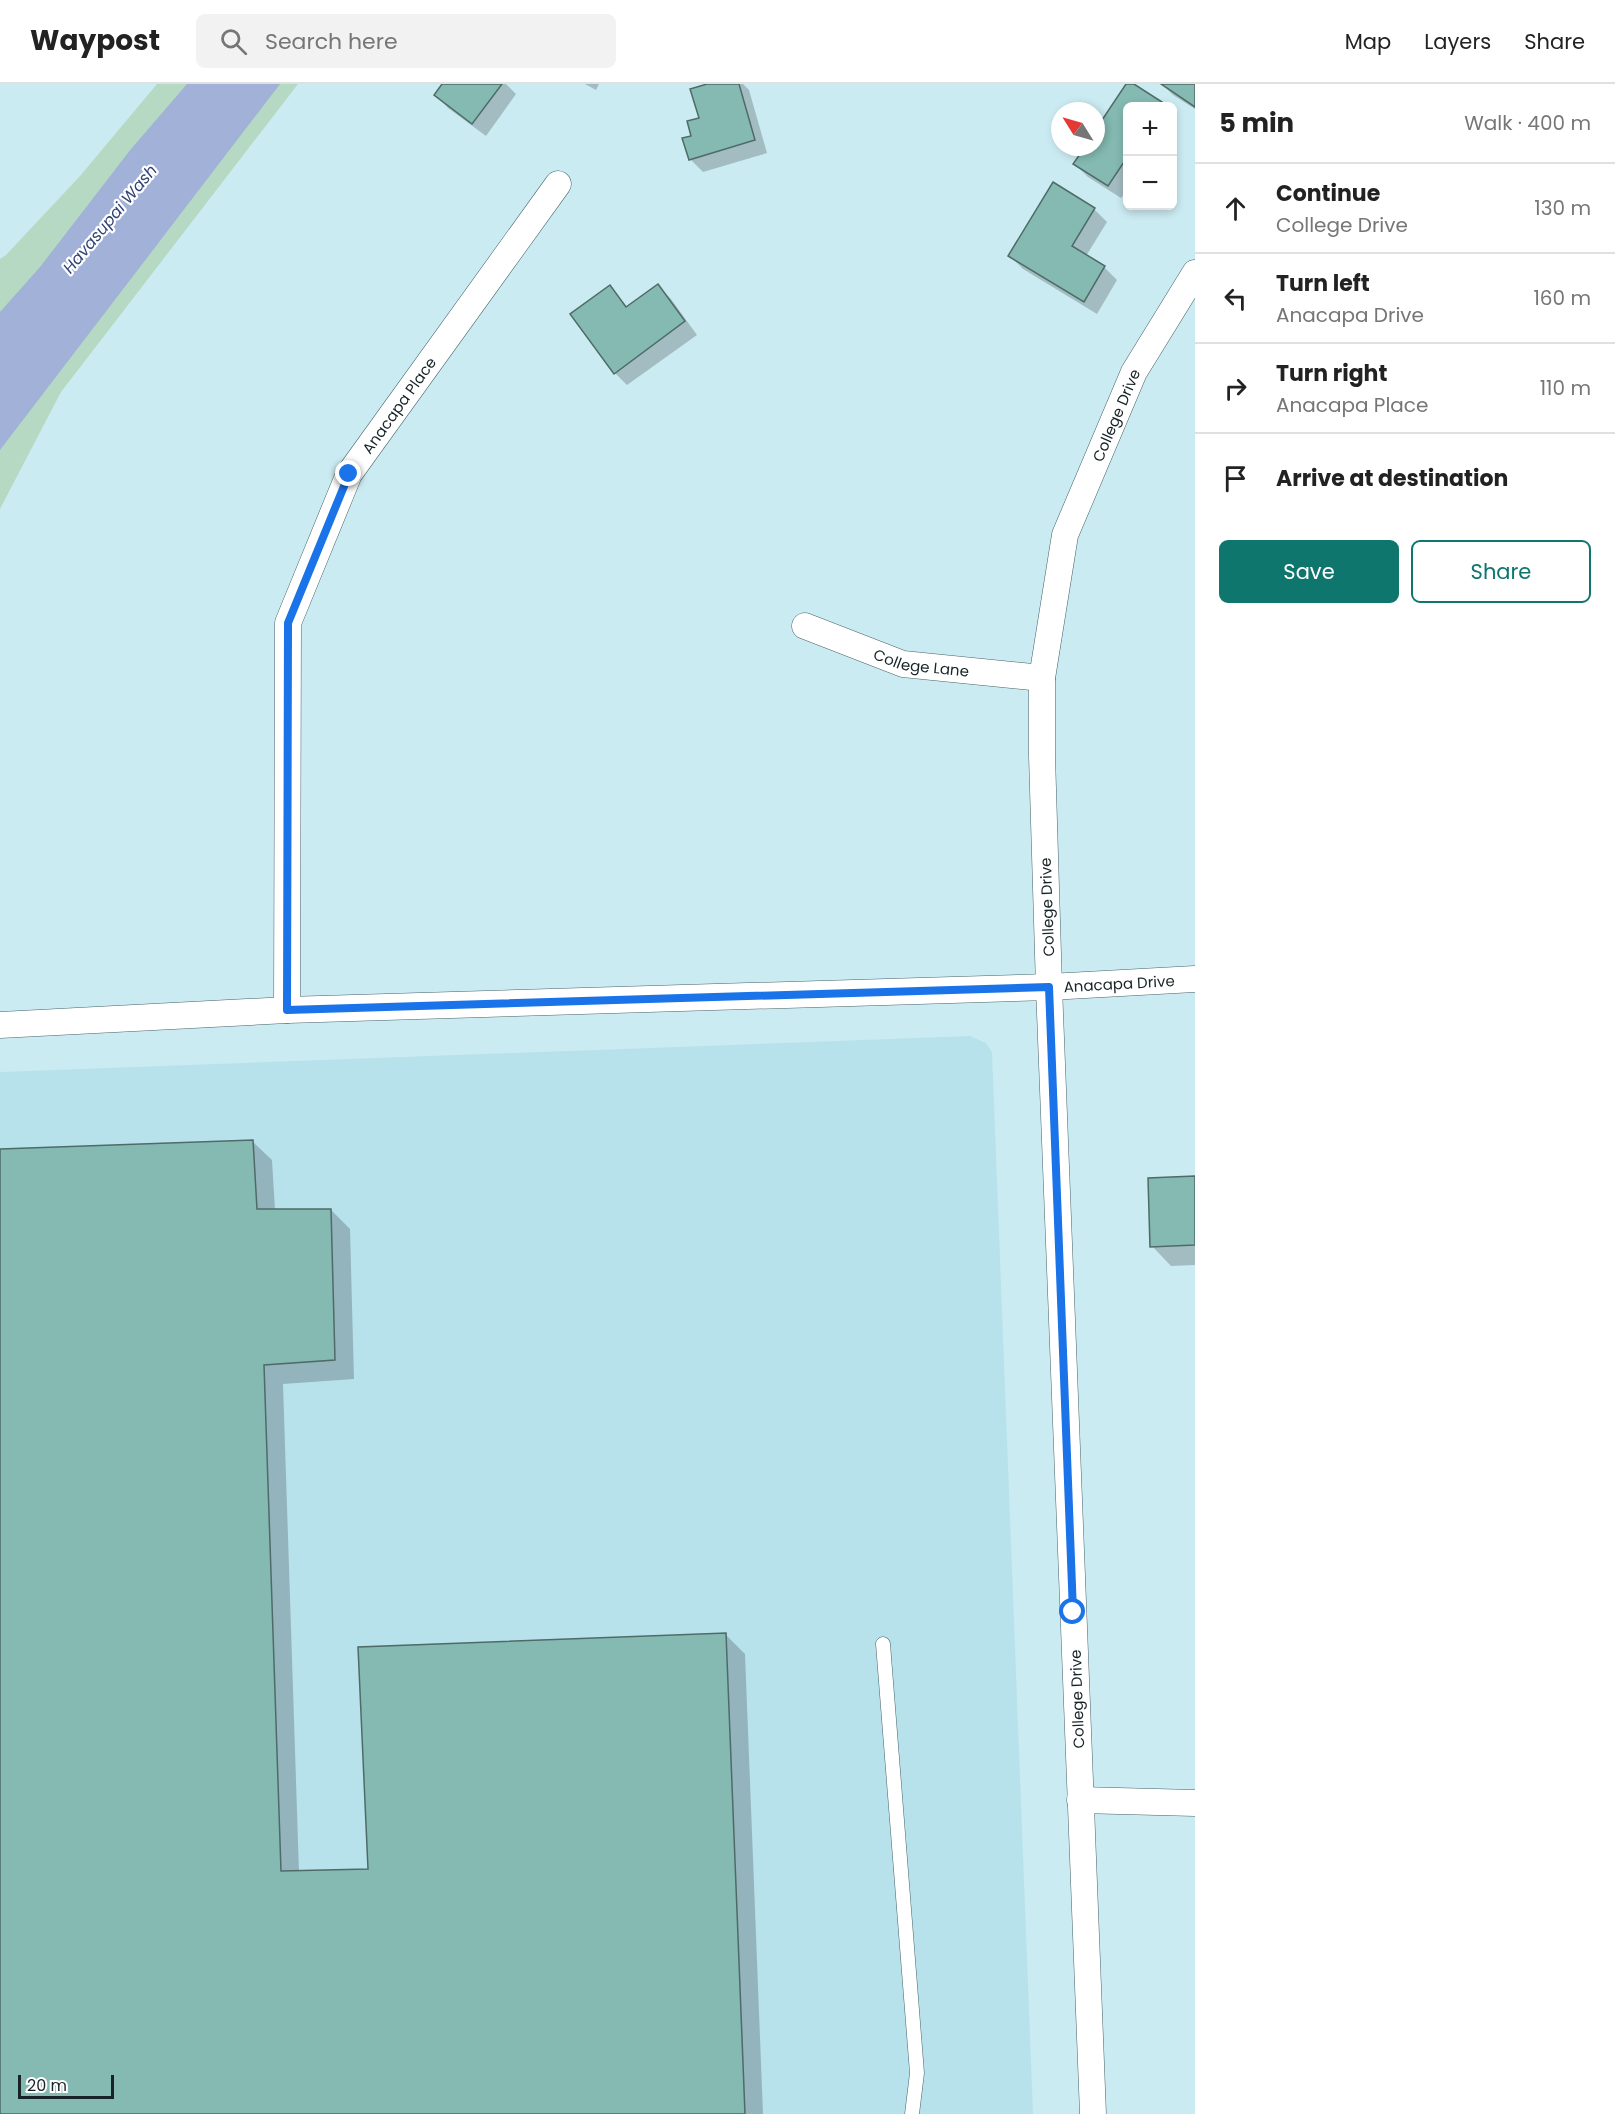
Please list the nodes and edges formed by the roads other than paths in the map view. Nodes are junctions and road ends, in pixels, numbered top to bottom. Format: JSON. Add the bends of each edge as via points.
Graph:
{"nodes":[{"id":1,"x":558,"y":184,"type":"dead end"},
{"id":2,"x":1195,"y":273,"type":"edge"},
{"id":3,"x":805,"y":627,"type":"dead end"},
{"id":4,"x":1042,"y":678,"type":"junction"},
{"id":5,"x":1195,"y":979,"type":"edge"},
{"id":6,"x":1049,"y":987,"type":"junction"},
{"id":7,"x":287,"y":1010,"type":"junction"},
{"id":8,"x":0,"y":1025,"type":"edge"},
{"id":9,"x":883,"y":1644,"type":"dead end"},
{"id":10,"x":1080,"y":1800,"type":"junction"},
{"id":11,"x":1195,"y":1803,"type":"edge"},
{"id":12,"x":912,"y":2114,"type":"edge"},
{"id":13,"x":1093,"y":2114,"type":"edge"}],
"edges":[{"from":1,"to":7,"type":"street","name":"Anacapa Place","via":[[349,474],[288,623]]},
{"from":2,"to":4,"type":"street","name":"College Drive","via":[[1134,372],[1065,535]]},
{"from":3,"to":4,"type":"street","name":"College Lane","via":[[903,664]]},
{"from":4,"to":6,"type":"street","name":"College Drive"},
{"from":5,"to":6,"type":"street","name":"Anacapa Drive"},
{"from":6,"to":7,"type":"street","name":"Anacapa Drive"},
{"from":6,"to":10,"type":"street","name":"College Drive"},
{"from":7,"to":8,"type":"street","name":"Anacapa Drive"},
{"from":9,"to":12,"type":"lane","via":[[917,2073]]},
{"from":10,"to":11,"type":"street"},
{"from":10,"to":13,"type":"street","name":"College Drive"}]}
